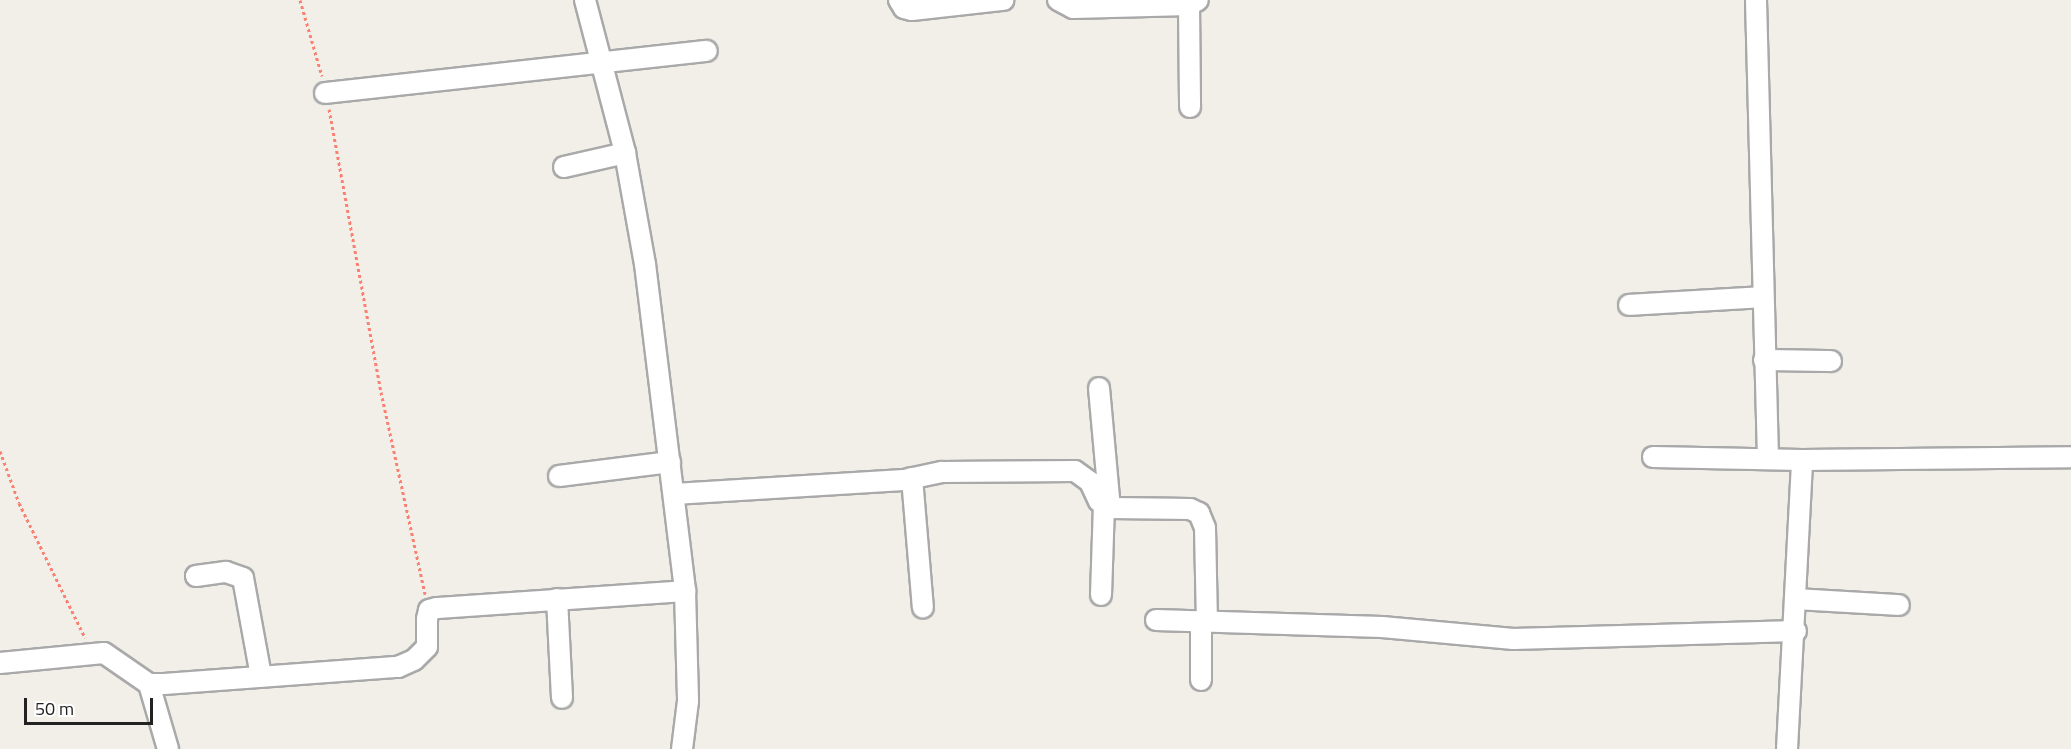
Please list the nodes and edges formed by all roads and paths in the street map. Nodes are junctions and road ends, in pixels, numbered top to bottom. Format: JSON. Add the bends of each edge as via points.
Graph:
{"nodes":[{"id":1,"x":300,"y":0,"type":"edge"},
{"id":2,"x":585,"y":0,"type":"edge"},
{"id":3,"x":898,"y":0,"type":"edge"},
{"id":4,"x":1004,"y":0,"type":"edge"},
{"id":5,"x":1058,"y":0,"type":"edge"},
{"id":6,"x":1756,"y":0,"type":"edge"},
{"id":7,"x":1193,"y":3,"type":"edge"},
{"id":8,"x":706,"y":51,"type":"dead end"},
{"id":9,"x":601,"y":64,"type":"junction"},
{"id":10,"x":325,"y":93,"type":"junction"},
{"id":11,"x":1190,"y":107,"type":"dead end"},
{"id":12,"x":624,"y":153,"type":"junction"},
{"id":13,"x":564,"y":167,"type":"dead end"},
{"id":14,"x":1763,"y":297,"type":"junction"},
{"id":15,"x":1629,"y":305,"type":"dead end"},
{"id":16,"x":1764,"y":360,"type":"junction"},
{"id":17,"x":1831,"y":361,"type":"dead end"},
{"id":18,"x":1099,"y":388,"type":"dead end"},
{"id":19,"x":0,"y":451,"type":"edge"},
{"id":20,"x":1653,"y":457,"type":"dead end"},
{"id":21,"x":1767,"y":457,"type":"junction"},
{"id":22,"x":2071,"y":457,"type":"edge"},
{"id":23,"x":1802,"y":460,"type":"junction"},
{"id":24,"x":670,"y":462,"type":"junction"},
{"id":25,"x":559,"y":476,"type":"dead end"},
{"id":26,"x":912,"y":478,"type":"junction"},
{"id":27,"x":674,"y":494,"type":"junction"},
{"id":28,"x":1107,"y":507,"type":"junction"},
{"id":29,"x":196,"y":576,"type":"dead end"},
{"id":30,"x":685,"y":591,"type":"junction"},
{"id":31,"x":1101,"y":595,"type":"dead end"},
{"id":32,"x":557,"y":599,"type":"junction"},
{"id":33,"x":1797,"y":599,"type":"junction"},
{"id":34,"x":1899,"y":605,"type":"dead end"},
{"id":35,"x":923,"y":608,"type":"dead end"},
{"id":36,"x":429,"y":610,"type":"junction"},
{"id":37,"x":1156,"y":620,"type":"dead end"},
{"id":38,"x":1204,"y":620,"type":"junction"},
{"id":39,"x":1796,"y":631,"type":"junction"},
{"id":40,"x":93,"y":653,"type":"junction"},
{"id":41,"x":0,"y":663,"type":"edge"},
{"id":42,"x":261,"y":676,"type":"junction"},
{"id":43,"x":1201,"y":680,"type":"dead end"},
{"id":44,"x":149,"y":684,"type":"junction"},
{"id":45,"x":562,"y":698,"type":"dead end"},
{"id":46,"x":168,"y":749,"type":"edge"},
{"id":47,"x":682,"y":749,"type":"edge"},
{"id":48,"x":1787,"y":749,"type":"edge"}],
"edges":[{"from":1,"to":10,"type":"path","via":[[315,43]]},
{"from":2,"to":9,"type":"street"},
{"from":3,"to":4,"type":"street","via":[[904,8],[912,10]]},
{"from":5,"to":7,"type":"street","via":[[1073,9]]},
{"from":6,"to":14,"type":"street"},
{"from":7,"to":11,"type":"street"},
{"from":8,"to":9,"type":"street"},
{"from":9,"to":10,"type":"street"},
{"from":9,"to":12,"type":"street"},
{"from":10,"to":36,"type":"path","via":[[381,392]]},
{"from":12,"to":13,"type":"street"},
{"from":12,"to":24,"type":"street","via":[[645,264]]},
{"from":14,"to":15,"type":"street"},
{"from":14,"to":16,"type":"street"},
{"from":16,"to":17,"type":"street"},
{"from":16,"to":21,"type":"street"},
{"from":18,"to":28,"type":"street"},
{"from":19,"to":40,"type":"path","via":[[19,503]]},
{"from":20,"to":21,"type":"street"},
{"from":21,"to":23,"type":"street"},
{"from":22,"to":23,"type":"street"},
{"from":23,"to":33,"type":"street"},
{"from":24,"to":25,"type":"street"},
{"from":24,"to":27,"type":"street"},
{"from":26,"to":27,"type":"street"},
{"from":26,"to":28,"type":"street","via":[[942,472],[1075,471],[1090,482]]},
{"from":26,"to":35,"type":"street"},
{"from":27,"to":30,"type":"street"},
{"from":28,"to":31,"type":"street"},
{"from":28,"to":38,"type":"street","via":[[1190,509],[1199,513],[1205,528]]},
{"from":29,"to":42,"type":"street","via":[[226,572],[243,578]]},
{"from":30,"to":32,"type":"street"},
{"from":30,"to":47,"type":"street","via":[[688,701]]},
{"from":32,"to":36,"type":"street"},
{"from":32,"to":45,"type":"street"},
{"from":33,"to":34,"type":"street"},
{"from":33,"to":39,"type":"street"},
{"from":36,"to":42,"type":"street","via":[[427,647],[414,660],[398,667]]},
{"from":37,"to":38,"type":"street"},
{"from":38,"to":39,"type":"street","via":[[1382,627],[1513,639]]},
{"from":38,"to":43,"type":"street"},
{"from":39,"to":48,"type":"street"},
{"from":40,"to":41,"type":"street"},
{"from":40,"to":44,"type":"street","via":[[113,657]]},
{"from":42,"to":44,"type":"street"},
{"from":44,"to":46,"type":"street"}]}
